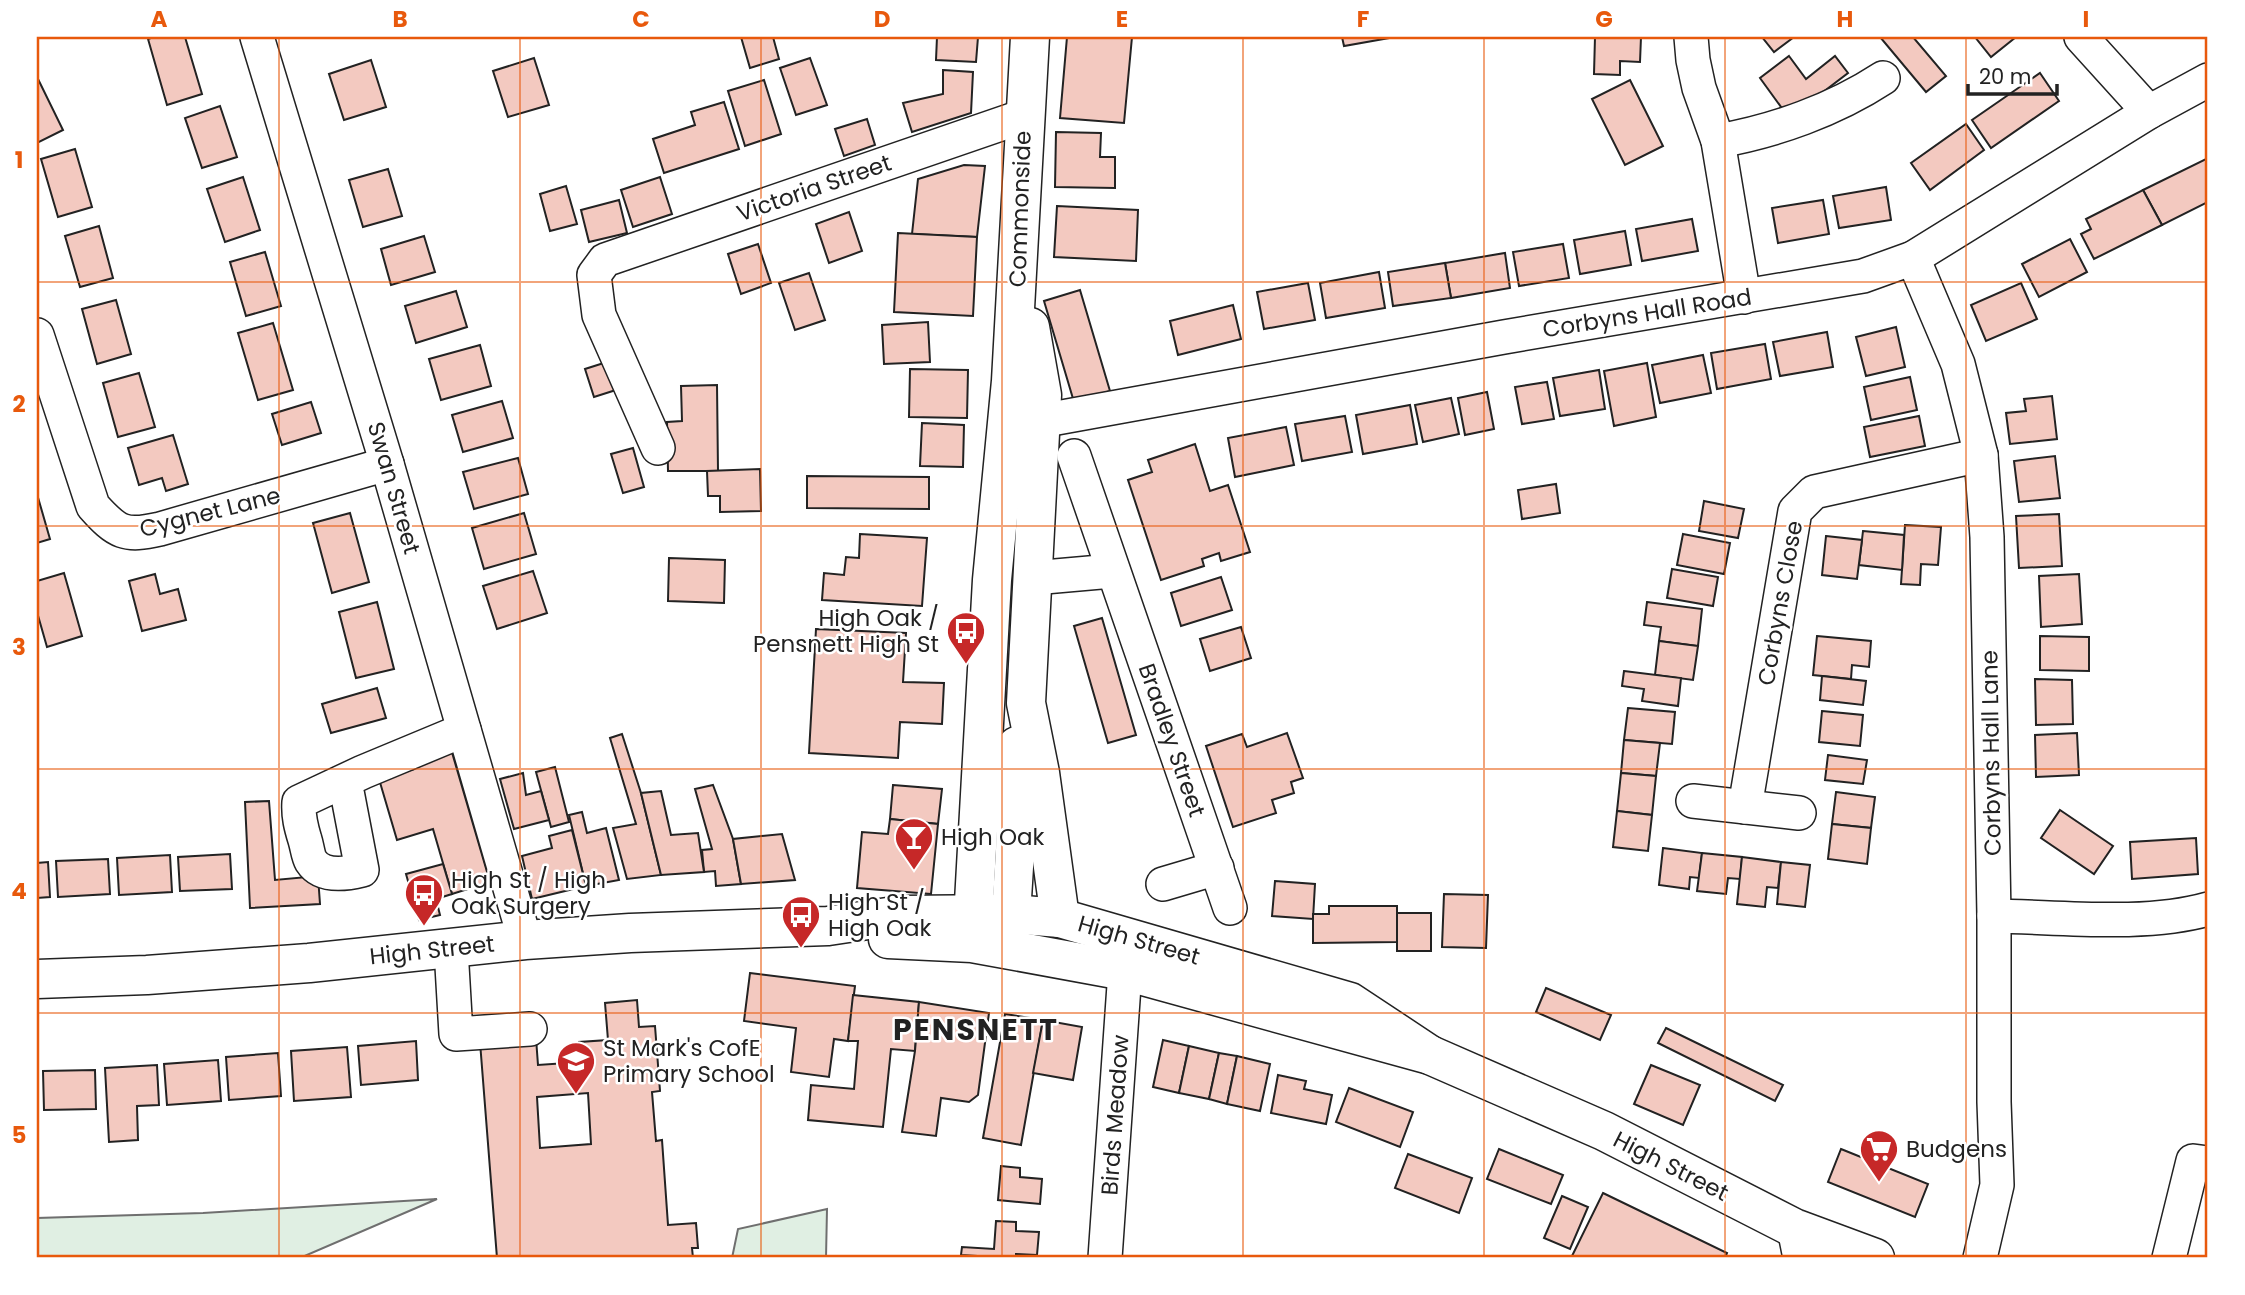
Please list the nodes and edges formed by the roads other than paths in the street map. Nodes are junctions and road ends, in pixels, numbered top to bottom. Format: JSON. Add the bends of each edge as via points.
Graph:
{"nodes":[{"id":1,"x":257,"y":37,"type":"edge"},
{"id":2,"x":1030,"y":37,"type":"edge"},
{"id":3,"x":1691,"y":37,"type":"edge"},
{"id":4,"x":2081,"y":37,"type":"edge"},
{"id":5,"x":1883,"y":78,"type":"dead end"},
{"id":6,"x":2208,"y":80,"type":"edge"},
{"id":7,"x":2150,"y":112,"type":"junction"},
{"id":8,"x":1024,"y":116,"type":"junction"},
{"id":9,"x":1718,"y":141,"type":"junction"},
{"id":10,"x":1913,"y":258,"type":"junction"},
{"id":11,"x":1019,"y":259,"type":"junction"},
{"id":12,"x":1744,"y":298,"type":"junction"},
{"id":13,"x":37,"y":335,"type":"edge"},
{"id":14,"x":1024,"y":421,"type":"junction"},
{"id":15,"x":658,"y":448,"type":"dead end"},
{"id":16,"x":1981,"y":455,"type":"junction"},
{"id":17,"x":1074,"y":456,"type":"dead end"},
{"id":18,"x":387,"y":464,"type":"junction"},
{"id":19,"x":1112,"y":571,"type":"junction"},
{"id":20,"x":1033,"y":579,"type":"junction"},
{"id":21,"x":992,"y":580,"type":"junction"},
{"id":22,"x":1026,"y":703,"type":"junction"},
{"id":23,"x":464,"y":730,"type":"junction"},
{"id":24,"x":345,"y":780,"type":"dead end"},
{"id":25,"x":1693,"y":801,"type":"dead end"},
{"id":26,"x":1745,"y":807,"type":"junction"},
{"id":27,"x":1799,"y":813,"type":"dead end"},
{"id":28,"x":1217,"y":868,"type":"junction"},
{"id":29,"x":1163,"y":884,"type":"dead end"},
{"id":30,"x":1230,"y":908,"type":"dead end"},
{"id":31,"x":2208,"y":909,"type":"edge"},
{"id":32,"x":1011,"y":914,"type":"junction"},
{"id":33,"x":1994,"y":916,"type":"junction"},
{"id":34,"x":1060,"y":918,"type":"junction"},
{"id":35,"x":978,"y":935,"type":"junction"},
{"id":36,"x":525,"y":940,"type":"junction"},
{"id":37,"x":451,"y":948,"type":"junction"},
{"id":38,"x":1125,"y":971,"type":"junction"},
{"id":39,"x":37,"y":979,"type":"edge"},
{"id":40,"x":530,"y":1029,"type":"dead end"},
{"id":41,"x":1430,"y":1055,"type":"junction"},
{"id":42,"x":2208,"y":1163,"type":"edge"},
{"id":43,"x":1797,"y":1243,"type":"edge"},
{"id":44,"x":1105,"y":1258,"type":"edge"},
{"id":45,"x":1875,"y":1258,"type":"edge"},
{"id":46,"x":1980,"y":1258,"type":"edge"},
{"id":47,"x":2169,"y":1258,"type":"edge"}],
"edges":[{"from":1,"to":18,"type":"street","name":"Swan Street"},
{"from":2,"to":8,"type":"main road","name":"Commonside"},
{"from":3,"to":9,"type":"street","via":[[1699,88]]},
{"from":4,"to":7,"type":"street"},
{"from":5,"to":9,"type":"street","via":[[1850,97],[1780,125]]},
{"from":6,"to":7,"type":"street","name":"Corbyns Hall Road"},
{"from":7,"to":10,"type":"street","name":"Corbyns Hall Road"},
{"from":8,"to":11,"type":"main road","name":"Commonside"},
{"from":8,"to":15,"type":"street","name":"Victoria Street","via":[[605,260],[594,275],[599,315]]},
{"from":9,"to":12,"type":"street"},
{"from":10,"to":12,"type":"street","name":"Corbyns Hall Road","via":[[1863,276]]},
{"from":10,"to":16,"type":"street","name":"Corbyns Hall Lane","via":[[1958,364]]},
{"from":11,"to":14,"type":"main road","name":"Commonside","via":[[1012,381]]},
{"from":11,"to":14,"type":"main road","via":[[1042,395]]},
{"from":12,"to":14,"type":"street","name":"Corbyns Hall Road"},
{"from":13,"to":18,"type":"street","name":"Cygnet Lane","via":[[93,506],[119,530],[137,534],[160,529]]},
{"from":14,"to":20,"type":"main road"},
{"from":14,"to":21,"type":"main road"},
{"from":16,"to":26,"type":"street","name":"Corbyns Close","via":[[1814,492],[1795,512]]},
{"from":16,"to":33,"type":"street","name":"Corbyns Hall Lane","via":[[1987,537]]},
{"from":17,"to":19,"type":"street","name":"Bradley Street"},
{"from":18,"to":23,"type":"street","name":"Swan Street"},
{"from":19,"to":20,"type":"street"},
{"from":19,"to":28,"type":"street","name":"Bradley Street"},
{"from":20,"to":21,"type":"main road"},
{"from":20,"to":22,"type":"main road"},
{"from":21,"to":35,"type":"main road"},
{"from":22,"to":32,"type":"main road","via":[[1018,726]]},
{"from":22,"to":34,"type":"main road"},
{"from":23,"to":24,"type":"street"},
{"from":23,"to":36,"type":"street","name":"Swan Street"},
{"from":25,"to":26,"type":"street"},
{"from":26,"to":27,"type":"street"},
{"from":28,"to":29,"type":"street"},
{"from":28,"to":30,"type":"street","name":"Bradley Street"},
{"from":31,"to":33,"type":"street","via":[[2169,917]]},
{"from":32,"to":34,"type":"main road","name":"High Street"},
{"from":32,"to":35,"type":"main road","name":"High Street"},
{"from":33,"to":46,"type":"street","name":"Corbyns Hall Lane","via":[[1997,1185]]},
{"from":34,"to":41,"type":"main road","name":"High Street","via":[[1350,1002]]},
{"from":35,"to":36,"type":"main road","name":"High Street","via":[[885,939],[828,926]]},
{"from":35,"to":38,"type":"main road","name":"High Street"},
{"from":36,"to":37,"type":"main road","name":"High Street"},
{"from":37,"to":39,"type":"main road","name":"High Street","via":[[147,975]]},
{"from":37,"to":40,"type":"street","via":[[456,1034]]},
{"from":38,"to":41,"type":"main road","name":"High Street"},
{"from":38,"to":44,"type":"street","name":"Birds Meadow"},
{"from":41,"to":43,"type":"main road","name":"High Street","via":[[1604,1131]]},
{"from":42,"to":47,"type":"street","via":[[2193,1161]]},
{"from":43,"to":45,"type":"main road","name":"High Street"}]}
